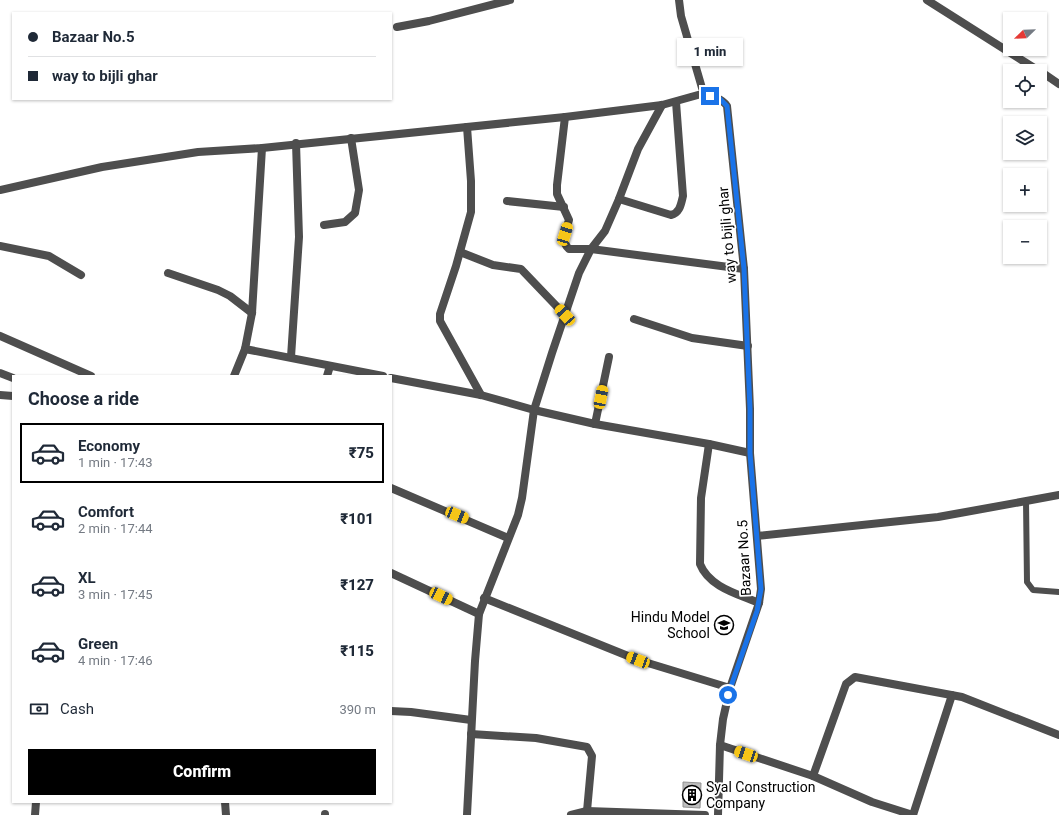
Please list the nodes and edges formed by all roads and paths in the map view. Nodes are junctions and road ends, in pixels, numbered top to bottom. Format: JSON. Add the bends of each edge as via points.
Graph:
{"nodes":[{"id":1,"x":510,"y":0,"type":"edge"},
{"id":2,"x":679,"y":0,"type":"edge"},
{"id":3,"x":926,"y":0,"type":"edge"},
{"id":4,"x":397,"y":27,"type":"dead end"},
{"id":5,"x":1029,"y":64,"type":"edge"},
{"id":6,"x":1047,"y":76,"type":"edge"},
{"id":7,"x":1059,"y":84,"type":"edge"},
{"id":8,"x":705,"y":93,"type":"junction"},
{"id":9,"x":676,"y":102,"type":"junction"},
{"id":10,"x":662,"y":104,"type":"junction"},
{"id":11,"x":565,"y":117,"type":"junction"},
{"id":12,"x":468,"y":127,"type":"junction"},
{"id":13,"x":351,"y":138,"type":"junction"},
{"id":14,"x":296,"y":143,"type":"junction"},
{"id":15,"x":262,"y":148,"type":"junction"},
{"id":16,"x":0,"y":190,"type":"edge"},
{"id":17,"x":620,"y":199,"type":"junction"},
{"id":18,"x":506,"y":201,"type":"dead end"},
{"id":19,"x":564,"y":207,"type":"junction"},
{"id":20,"x":324,"y":226,"type":"dead end"},
{"id":21,"x":0,"y":246,"type":"edge"},
{"id":22,"x":591,"y":249,"type":"junction"},
{"id":23,"x":460,"y":252,"type":"junction"},
{"id":24,"x":744,"y":269,"type":"junction"},
{"id":25,"x":168,"y":273,"type":"dead end"},
{"id":26,"x":81,"y":275,"type":"dead end"},
{"id":27,"x":252,"y":313,"type":"junction"},
{"id":28,"x":565,"y":315,"type":"junction"},
{"id":29,"x":634,"y":320,"type":"dead end"},
{"id":30,"x":0,"y":336,"type":"edge"},
{"id":31,"x":748,"y":346,"type":"junction"},
{"id":32,"x":245,"y":349,"type":"junction"},
{"id":33,"x":291,"y":357,"type":"junction"},
{"id":34,"x":609,"y":357,"type":"dead end"},
{"id":35,"x":330,"y":366,"type":"junction"},
{"id":36,"x":0,"y":373,"type":"edge"},
{"id":37,"x":89,"y":375,"type":"edge"},
{"id":38,"x":234,"y":375,"type":"edge"},
{"id":39,"x":327,"y":375,"type":"edge"},
{"id":40,"x":378,"y":375,"type":"edge"},
{"id":41,"x":12,"y":378,"type":"edge"},
{"id":42,"x":392,"y":378,"type":"edge"},
{"id":43,"x":0,"y":395,"type":"edge"},
{"id":44,"x":481,"y":395,"type":"junction"},
{"id":45,"x":12,"y":396,"type":"edge"},
{"id":46,"x":534,"y":410,"type":"junction"},
{"id":47,"x":595,"y":424,"type":"junction"},
{"id":48,"x":709,"y":444,"type":"junction"},
{"id":49,"x":750,"y":453,"type":"junction"},
{"id":50,"x":752,"y":486,"type":"joint"},
{"id":51,"x":392,"y":488,"type":"edge"},
{"id":52,"x":1059,"y":496,"type":"edge"},
{"id":53,"x":1026,"y":501,"type":"junction"},
{"id":54,"x":757,"y":536,"type":"junction"},
{"id":55,"x":508,"y":538,"type":"junction"},
{"id":56,"x":392,"y":573,"type":"edge"},
{"id":57,"x":1059,"y":592,"type":"edge"},
{"id":58,"x":484,"y":598,"type":"junction"},
{"id":59,"x":759,"y":603,"type":"junction"},
{"id":60,"x":479,"y":614,"type":"junction"},
{"id":61,"x":730,"y":688,"type":"junction"},
{"id":62,"x":952,"y":695,"type":"junction"},
{"id":63,"x":392,"y":711,"type":"edge"},
{"id":64,"x":472,"y":720,"type":"junction"},
{"id":65,"x":471,"y":734,"type":"junction"},
{"id":66,"x":1059,"y":735,"type":"edge"},
{"id":67,"x":720,"y":745,"type":"junction"},
{"id":68,"x":812,"y":776,"type":"junction"},
{"id":69,"x":36,"y":803,"type":"edge"},
{"id":70,"x":225,"y":803,"type":"edge"},
{"id":71,"x":587,"y":811,"type":"junction"},
{"id":72,"x":35,"y":815,"type":"edge"},
{"id":73,"x":226,"y":815,"type":"edge"},
{"id":74,"x":467,"y":815,"type":"edge"},
{"id":75,"x":571,"y":815,"type":"edge"},
{"id":76,"x":705,"y":815,"type":"edge"},
{"id":77,"x":718,"y":815,"type":"edge"},
{"id":78,"x":913,"y":815,"type":"edge"}],
"edges":[{"from":1,"to":4,"type":"street"},
{"from":2,"to":8,"type":"street","via":[[683,23]]},
{"from":3,"to":5,"type":"street"},
{"from":6,"to":7,"type":"street"},
{"from":8,"to":9,"type":"street"},
{"from":8,"to":24,"type":"street","name":"way to bijli ghar","via":[[720,99],[727,106]]},
{"from":9,"to":10,"type":"street"},
{"from":9,"to":17,"type":"street","via":[[683,196],[679,210],[671,215]]},
{"from":10,"to":11,"type":"street"},
{"from":10,"to":17,"type":"street","via":[[638,149]]},
{"from":11,"to":12,"type":"street"},
{"from":11,"to":19,"type":"street","via":[[556,185],[557,194]]},
{"from":12,"to":13,"type":"street"},
{"from":12,"to":23,"type":"street","via":[[472,200]]},
{"from":13,"to":14,"type":"street"},
{"from":13,"to":20,"type":"street","via":[[359,190],[355,212],[345,222]]},
{"from":14,"to":15,"type":"street"},
{"from":14,"to":33,"type":"street","via":[[299,237]]},
{"from":15,"to":16,"type":"street","via":[[198,152],[102,167]]},
{"from":15,"to":27,"type":"street"},
{"from":17,"to":22,"type":"street","via":[[605,231]]},
{"from":18,"to":19,"type":"street"},
{"from":19,"to":22,"type":"street","via":[[569,220],[565,246],[569,249]]},
{"from":21,"to":26,"type":"street","via":[[49,256]]},
{"from":22,"to":24,"type":"street"},
{"from":22,"to":28,"type":"street","via":[[579,273]]},
{"from":23,"to":28,"type":"street","via":[[493,266],[521,268]]},
{"from":23,"to":44,"type":"street","via":[[440,320]]},
{"from":24,"to":31,"type":"street","name":"way to bijli ghar"},
{"from":25,"to":27,"type":"street","via":[[218,290]]},
{"from":27,"to":32,"type":"street"},
{"from":28,"to":46,"type":"street"},
{"from":29,"to":31,"type":"street","via":[[692,338]]},
{"from":30,"to":37,"type":"street"},
{"from":31,"to":49,"type":"street","name":"way to bijli ghar"},
{"from":32,"to":33,"type":"street"},
{"from":32,"to":38,"type":"street"},
{"from":33,"to":35,"type":"street"},
{"from":34,"to":47,"type":"street"},
{"from":35,"to":39,"type":"street"},
{"from":35,"to":40,"type":"street"},
{"from":36,"to":41,"type":"street"},
{"from":42,"to":44,"type":"street"},
{"from":43,"to":45,"type":"street"},
{"from":44,"to":46,"type":"street"},
{"from":46,"to":47,"type":"street"},
{"from":46,"to":55,"type":"street","via":[[522,498]]},
{"from":47,"to":48,"type":"street"},
{"from":48,"to":49,"type":"street"},
{"from":48,"to":59,"type":"street","via":[[701,498],[700,564],[703,571],[716,584]]},
{"from":49,"to":50,"type":"street","name":"way to bijli ghar"},
{"from":50,"to":54,"type":"street","name":"Bazaar No.5"},
{"from":51,"to":55,"type":"street"},
{"from":52,"to":53,"type":"street"},
{"from":53,"to":54,"type":"street","via":[[907,521]]},
{"from":53,"to":57,"type":"lane","via":[[1027,582],[1033,590]]},
{"from":54,"to":59,"type":"street","name":"Bazaar No.5","via":[[761,589]]},
{"from":55,"to":58,"type":"street"},
{"from":56,"to":60,"type":"street"},
{"from":58,"to":60,"type":"street"},
{"from":58,"to":61,"type":"street","via":[[638,660]]},
{"from":59,"to":61,"type":"street","name":"Bazaar No.5"},
{"from":60,"to":64,"type":"street"},
{"from":61,"to":67,"type":"street","name":"Bazaar No.5"},
{"from":62,"to":66,"type":"street"},
{"from":62,"to":68,"type":"street","via":[[861,677],[852,679],[846,684]]},
{"from":62,"to":78,"type":"street"},
{"from":63,"to":64,"type":"street"},
{"from":64,"to":65,"type":"street"},
{"from":65,"to":71,"type":"street","via":[[536,738],[587,746],[592,756]]},
{"from":65,"to":74,"type":"street"},
{"from":67,"to":68,"type":"street"},
{"from":67,"to":77,"type":"street","name":"Bazaar No.5"},
{"from":68,"to":78,"type":"street","via":[[872,802]]},
{"from":69,"to":72,"type":"street"},
{"from":70,"to":73,"type":"street"},
{"from":71,"to":75,"type":"street"},
{"from":71,"to":76,"type":"street"}]}
